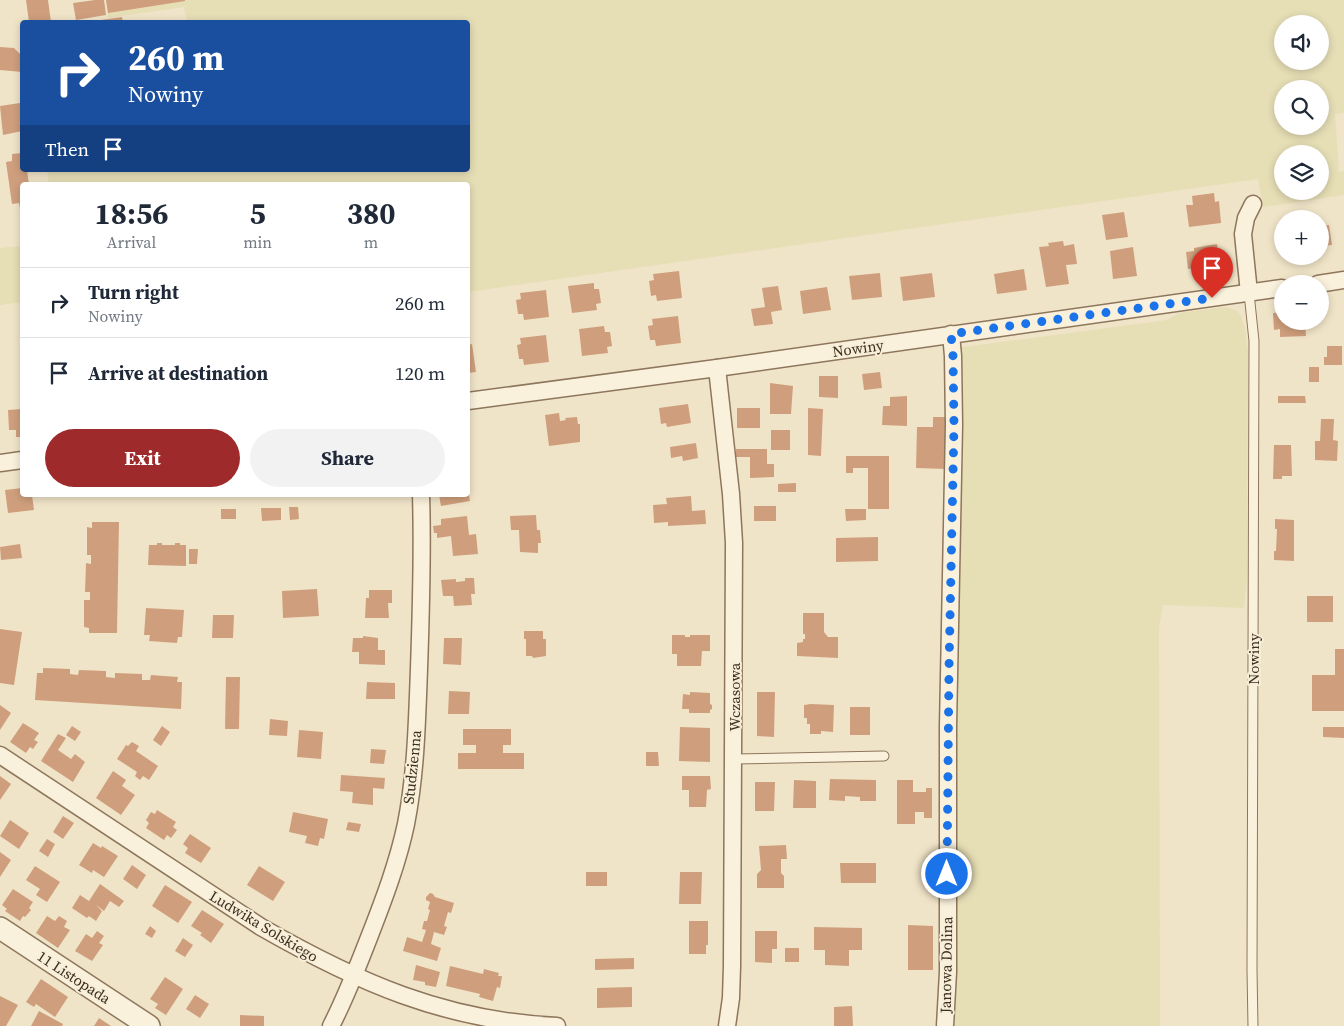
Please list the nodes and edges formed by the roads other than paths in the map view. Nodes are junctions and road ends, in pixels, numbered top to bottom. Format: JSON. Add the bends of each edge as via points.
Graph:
{"nodes":[{"id":1,"x":1253,"y":204,"type":"dead end"},
{"id":2,"x":1344,"y":280,"type":"edge"},
{"id":3,"x":1329,"y":282,"type":"edge"},
{"id":4,"x":1274,"y":289,"type":"edge"},
{"id":5,"x":1249,"y":293,"type":"junction"},
{"id":6,"x":951,"y":334,"type":"junction"},
{"id":7,"x":717,"y":368,"type":"junction"},
{"id":8,"x":470,"y":401,"type":"edge"},
{"id":9,"x":20,"y":460,"type":"edge"},
{"id":10,"x":0,"y":463,"type":"edge"},
{"id":11,"x":421,"y":497,"type":"edge"},
{"id":12,"x":0,"y":755,"type":"edge"},
{"id":13,"x":884,"y":756,"type":"dead end"},
{"id":14,"x":734,"y":759,"type":"junction"},
{"id":15,"x":0,"y":928,"type":"edge"},
{"id":16,"x":354,"y":976,"type":"junction"},
{"id":17,"x":149,"y":1026,"type":"edge"},
{"id":18,"x":331,"y":1026,"type":"edge"},
{"id":19,"x":557,"y":1026,"type":"edge"},
{"id":20,"x":727,"y":1026,"type":"edge"},
{"id":21,"x":945,"y":1026,"type":"edge"},
{"id":22,"x":1253,"y":1026,"type":"edge"}],
"edges":[{"from":1,"to":5,"type":"street","via":[[1243,234]]},
{"from":2,"to":3,"type":"street"},
{"from":4,"to":5,"type":"street","name":"Nowiny"},
{"from":5,"to":6,"type":"street","name":"Nowiny"},
{"from":5,"to":22,"type":"lane","name":"Nowiny","via":[[1254,341]]},
{"from":6,"to":7,"type":"street","name":"Nowiny"},
{"from":6,"to":21,"type":"street","name":"Janowa Dolina","via":[[954,425]]},
{"from":7,"to":8,"type":"street","name":"Nowiny"},
{"from":7,"to":14,"type":"street","name":"Wczasowa","via":[[734,543]]},
{"from":9,"to":10,"type":"street"},
{"from":11,"to":16,"type":"street","name":"Studzienna","via":[[421,621],[416,740],[410,794],[390,882]]},
{"from":12,"to":16,"type":"street","name":"Ludwika Solskiego","via":[[261,926]]},
{"from":13,"to":14,"type":"lane"},
{"from":14,"to":20,"type":"street","name":"Wczasowa","via":[[732,982]]},
{"from":15,"to":17,"type":"street","name":"11 Listopada"},
{"from":16,"to":18,"type":"street","name":"Studzienna"},
{"from":16,"to":19,"type":"street","name":"Ludwika Solskiego","via":[[458,1013],[506,1022]]}]}
